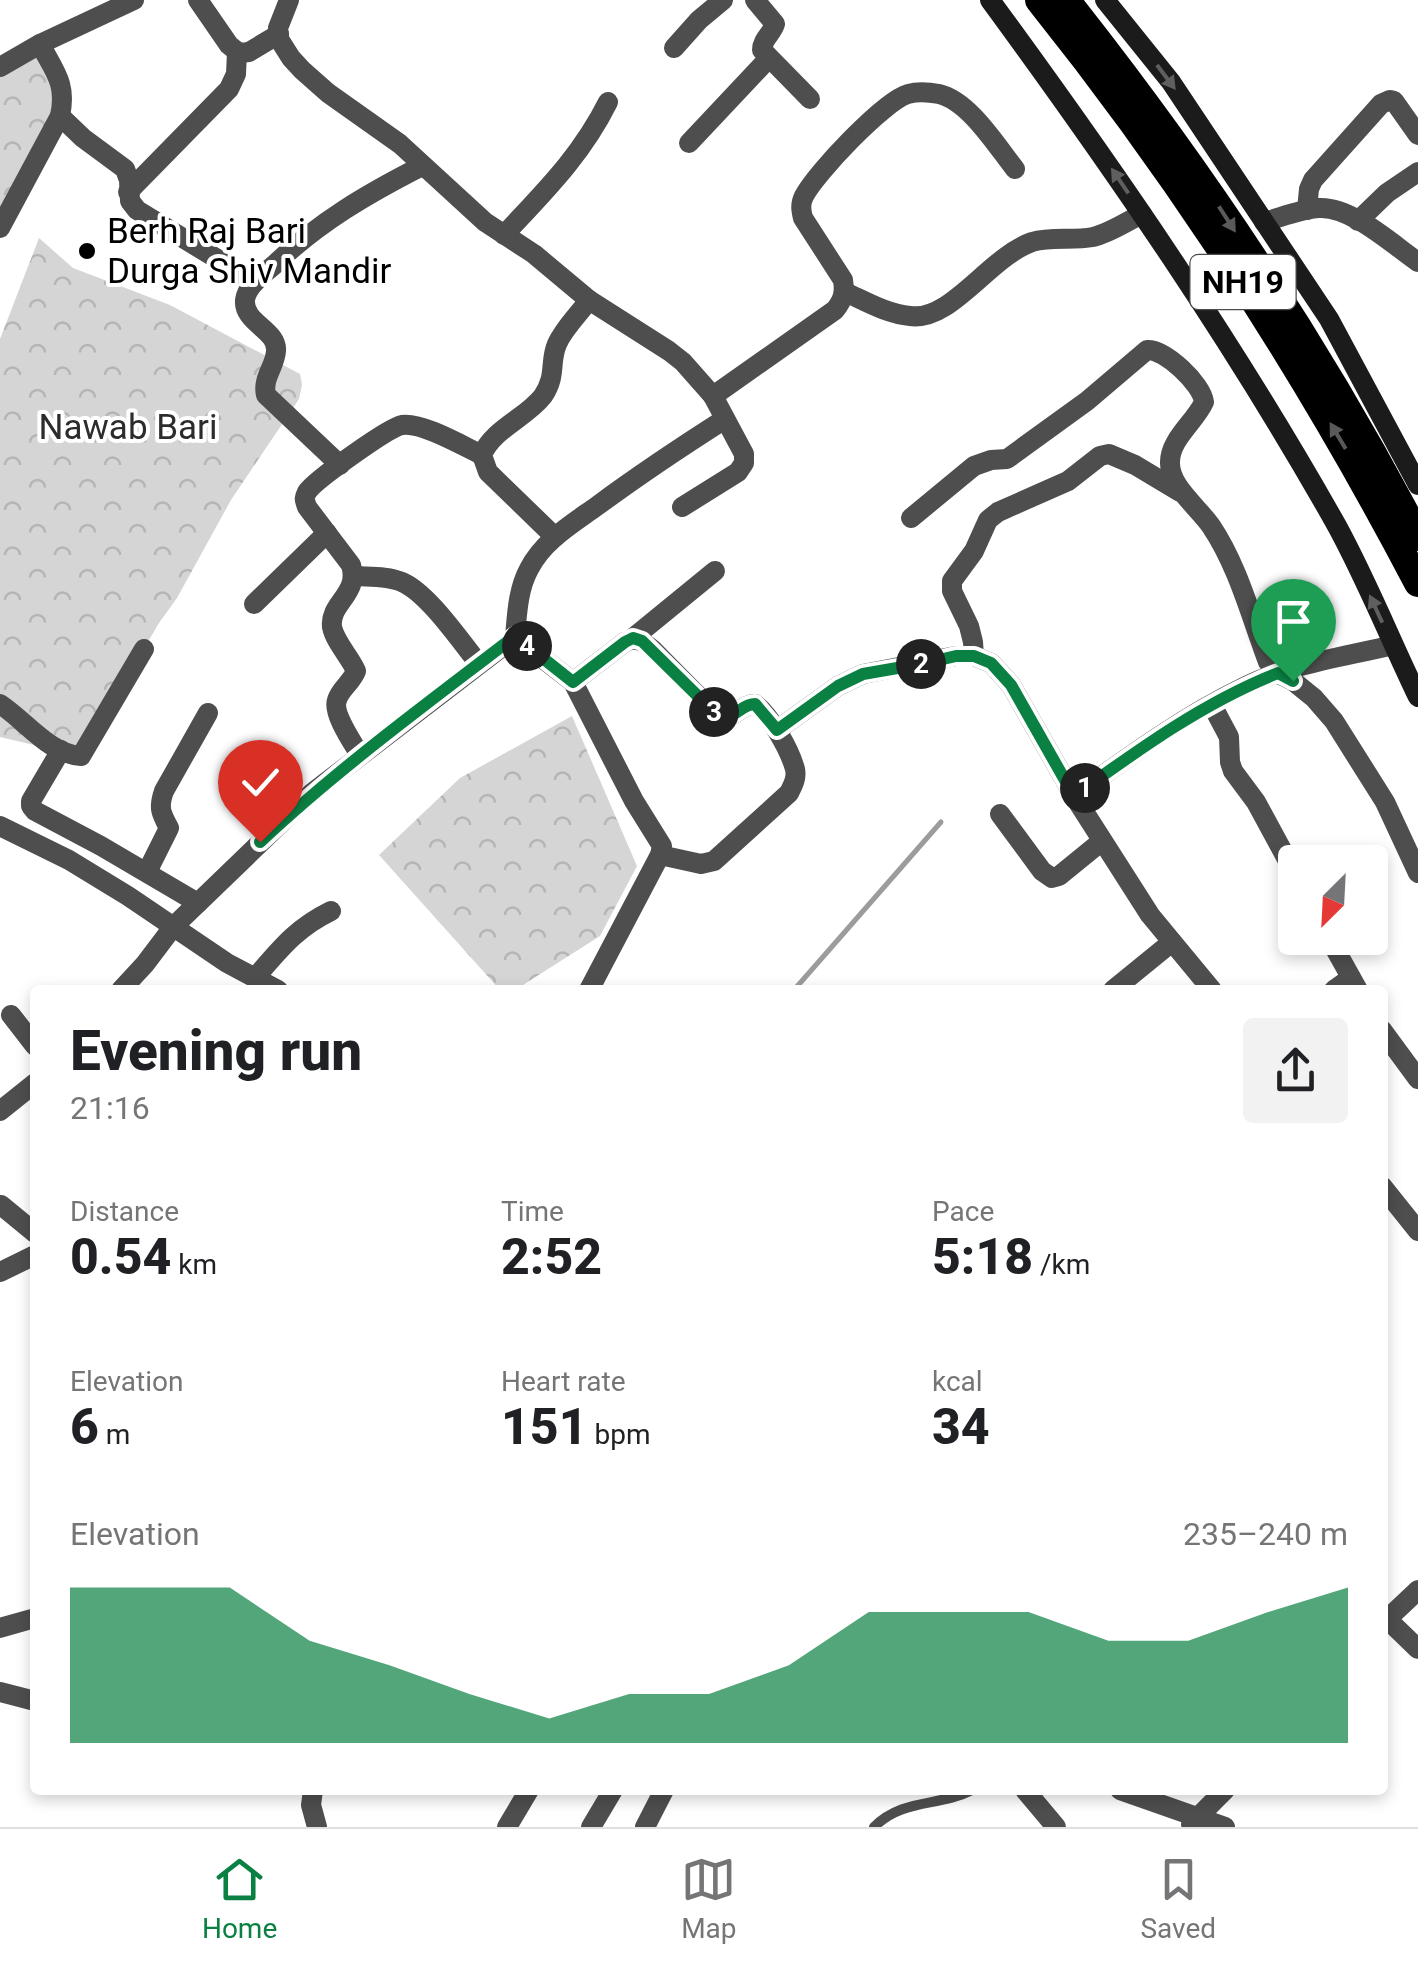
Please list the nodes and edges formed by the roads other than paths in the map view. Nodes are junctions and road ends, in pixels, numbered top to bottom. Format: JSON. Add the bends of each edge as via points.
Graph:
{"nodes":[{"id":1,"x":134,"y":0,"type":"edge"},
{"id":2,"x":198,"y":0,"type":"edge"},
{"id":3,"x":288,"y":0,"type":"edge"},
{"id":4,"x":723,"y":0,"type":"edge"},
{"id":5,"x":755,"y":0,"type":"edge"},
{"id":6,"x":990,"y":0,"type":"edge"},
{"id":7,"x":1039,"y":0,"type":"edge"},
{"id":8,"x":1066,"y":0,"type":"edge"},
{"id":9,"x":1106,"y":0,"type":"edge"},
{"id":10,"x":279,"y":34,"type":"junction"},
{"id":11,"x":40,"y":44,"type":"junction"},
{"id":12,"x":674,"y":48,"type":"dead end"},
{"id":13,"x":236,"y":52,"type":"junction"},
{"id":14,"x":768,"y":59,"type":"junction"},
{"id":15,"x":0,"y":67,"type":"edge"},
{"id":16,"x":810,"y":99,"type":"dead end"},
{"id":17,"x":608,"y":102,"type":"dead end"},
{"id":18,"x":60,"y":116,"type":"junction"},
{"id":19,"x":1418,"y":135,"type":"edge"},
{"id":20,"x":689,"y":143,"type":"dead end"},
{"id":21,"x":422,"y":166,"type":"junction"},
{"id":22,"x":1014,"y":169,"type":"dead end"},
{"id":23,"x":1418,"y":172,"type":"edge"},
{"id":24,"x":128,"y":192,"type":"junction"},
{"id":25,"x":1307,"y":210,"type":"junction"},
{"id":26,"x":1142,"y":214,"type":"junction"},
{"id":27,"x":1358,"y":221,"type":"junction"},
{"id":28,"x":1264,"y":222,"type":"junction"},
{"id":29,"x":0,"y":228,"type":"edge"},
{"id":30,"x":504,"y":235,"type":"junction"},
{"id":31,"x":1418,"y":262,"type":"edge"},
{"id":32,"x":256,"y":282,"type":"junction"},
{"id":33,"x":845,"y":292,"type":"junction"},
{"id":34,"x":589,"y":300,"type":"junction"},
{"id":35,"x":713,"y":396,"type":"junction"},
{"id":36,"x":725,"y":419,"type":"junction"},
{"id":37,"x":482,"y":455,"type":"junction"},
{"id":38,"x":340,"y":464,"type":"junction"},
{"id":39,"x":1418,"y":485,"type":"edge"},
{"id":40,"x":1186,"y":496,"type":"junction"},
{"id":41,"x":682,"y":506,"type":"dead end"},
{"id":42,"x":911,"y":518,"type":"dead end"},
{"id":43,"x":327,"y":533,"type":"junction"},
{"id":44,"x":1418,"y":536,"type":"edge"},
{"id":45,"x":554,"y":537,"type":"junction"},
{"id":46,"x":715,"y":571,"type":"dead end"},
{"id":47,"x":354,"y":576,"type":"junction"},
{"id":48,"x":1418,"y":583,"type":"edge"},
{"id":49,"x":254,"y":604,"type":"dead end"},
{"id":50,"x":515,"y":636,"type":"junction"},
{"id":51,"x":633,"y":638,"type":"junction"},
{"id":52,"x":1393,"y":645,"type":"junction"},
{"id":53,"x":144,"y":649,"type":"dead end"},
{"id":54,"x":974,"y":656,"type":"junction"},
{"id":55,"x":479,"y":664,"type":"junction"},
{"id":56,"x":1278,"y":673,"type":"junction"},
{"id":57,"x":573,"y":682,"type":"junction"},
{"id":58,"x":1418,"y":697,"type":"edge"},
{"id":59,"x":0,"y":704,"type":"edge"},
{"id":60,"x":1212,"y":705,"type":"junction"},
{"id":61,"x":208,"y":712,"type":"dead end"},
{"id":62,"x":777,"y":730,"type":"junction"},
{"id":63,"x":61,"y":750,"type":"junction"},
{"id":64,"x":360,"y":755,"type":"junction"},
{"id":65,"x":1074,"y":796,"type":"junction"},
{"id":66,"x":1000,"y":814,"type":"dead end"},
{"id":67,"x":0,"y":826,"type":"edge"},
{"id":68,"x":1102,"y":840,"type":"junction"},
{"id":69,"x":1279,"y":845,"type":"edge"},
{"id":70,"x":660,"y":854,"type":"junction"},
{"id":71,"x":147,"y":872,"type":"junction"},
{"id":72,"x":1418,"y":873,"type":"edge"},
{"id":73,"x":198,"y":903,"type":"junction"},
{"id":74,"x":331,"y":911,"type":"dead end"},
{"id":75,"x":173,"y":927,"type":"junction"},
{"id":76,"x":1172,"y":942,"type":"junction"},
{"id":77,"x":1336,"y":955,"type":"edge"},
{"id":78,"x":255,"y":978,"type":"junction"},
{"id":79,"x":125,"y":985,"type":"edge"},
{"id":80,"x":268,"y":985,"type":"edge"},
{"id":81,"x":592,"y":985,"type":"edge"},
{"id":82,"x":1118,"y":985,"type":"edge"},
{"id":83,"x":1208,"y":985,"type":"edge"},
{"id":84,"x":1348,"y":985,"type":"edge"},
{"id":85,"x":11,"y":1015,"type":"dead end"},
{"id":86,"x":1388,"y":1038,"type":"edge"},
{"id":87,"x":30,"y":1040,"type":"edge"},
{"id":88,"x":1418,"y":1080,"type":"edge"},
{"id":89,"x":30,"y":1087,"type":"edge"},
{"id":90,"x":0,"y":1111,"type":"edge"},
{"id":91,"x":1388,"y":1194,"type":"edge"},
{"id":92,"x":1,"y":1205,"type":"edge"},
{"id":93,"x":30,"y":1229,"type":"edge"},
{"id":94,"x":1418,"y":1231,"type":"edge"},
{"id":95,"x":30,"y":1257,"type":"edge"},
{"id":96,"x":0,"y":1272,"type":"edge"},
{"id":97,"x":1418,"y":1590,"type":"edge"},
{"id":98,"x":1388,"y":1618,"type":"edge"},
{"id":99,"x":30,"y":1619,"type":"edge"},
{"id":100,"x":1388,"y":1624,"type":"edge"},
{"id":101,"x":0,"y":1628,"type":"edge"},
{"id":102,"x":1418,"y":1649,"type":"edge"},
{"id":103,"x":0,"y":1692,"type":"edge"},
{"id":104,"x":30,"y":1699,"type":"edge"},
{"id":105,"x":312,"y":1795,"type":"edge"},
{"id":106,"x":526,"y":1795,"type":"edge"},
{"id":107,"x":610,"y":1795,"type":"edge"},
{"id":108,"x":661,"y":1795,"type":"edge"},
{"id":109,"x":962,"y":1795,"type":"edge"},
{"id":110,"x":1028,"y":1795,"type":"edge"},
{"id":111,"x":1132,"y":1795,"type":"edge"},
{"id":112,"x":1220,"y":1795,"type":"edge"},
{"id":113,"x":1194,"y":1822,"type":"edge"},
{"id":114,"x":318,"y":1827,"type":"edge"},
{"id":115,"x":508,"y":1827,"type":"edge"},
{"id":116,"x":591,"y":1827,"type":"edge"},
{"id":117,"x":645,"y":1827,"type":"edge"},
{"id":118,"x":874,"y":1827,"type":"edge"},
{"id":119,"x":1056,"y":1827,"type":"edge"},
{"id":120,"x":1225,"y":1827,"type":"edge"}],
"edges":[{"from":1,"to":11,"type":"street"},
{"from":2,"to":13,"type":"street"},
{"from":3,"to":10,"type":"street"},
{"from":4,"to":12,"type":"street"},
{"from":5,"to":14,"type":"street","via":[[776,24],[762,46]]},
{"from":26,"to":6,"type":"main road","one_way":true},
{"from":48,"to":7,"type":"highway","number":"NH19","one_way":true,"via":[[1256,302]]},
{"from":8,"to":44,"type":"highway","number":"NH19","one_way":true,"via":[[1263,273]]},
{"from":9,"to":28,"type":"main road","one_way":true,"via":[[1171,82]]},
{"from":10,"to":13,"type":"street","via":[[249,52]]},
{"from":10,"to":21,"type":"street","via":[[302,70]]},
{"from":11,"to":15,"type":"street"},
{"from":11,"to":18,"type":"street","via":[[61,84]]},
{"from":13,"to":24,"type":"street","via":[[229,89]]},
{"from":14,"to":16,"type":"street"},
{"from":14,"to":20,"type":"street"},
{"from":17,"to":30,"type":"street","via":[[571,163]]},
{"from":18,"to":24,"type":"street","via":[[125,169]]},
{"from":18,"to":29,"type":"street"},
{"from":19,"to":25,"type":"street","via":[[1394,101],[1382,104],[1314,180]]},
{"from":21,"to":30,"type":"street"},
{"from":21,"to":32,"type":"street","via":[[316,227]]},
{"from":22,"to":33,"type":"street","via":[[960,104],[943,95],[906,94],[889,104],[812,184],[800,206]]},
{"from":23,"to":27,"type":"street"},
{"from":24,"to":32,"type":"street","via":[[137,210]]},
{"from":25,"to":27,"type":"street","via":[[1336,209]]},
{"from":25,"to":28,"type":"street"},
{"from":26,"to":33,"type":"street","via":[[1097,236],[1055,238],[1010,252],[947,307],[926,316],[890,311]]},
{"from":52,"to":26,"type":"main road","one_way":true,"via":[[1338,529]]},
{"from":27,"to":31,"type":"street"},
{"from":28,"to":39,"type":"main road","via":[[1329,320]]},
{"from":30,"to":34,"type":"street"},
{"from":32,"to":38,"type":"street","via":[[246,307],[277,346],[266,395]]},
{"from":33,"to":35,"type":"street","via":[[835,310]]},
{"from":34,"to":35,"type":"street","via":[[669,351]]},
{"from":34,"to":37,"type":"street","via":[[558,343],[544,394]]},
{"from":35,"to":36,"type":"street"},
{"from":36,"to":41,"type":"street","via":[[744,463]]},
{"from":36,"to":45,"type":"street"},
{"from":37,"to":38,"type":"street","via":[[406,424]]},
{"from":37,"to":45,"type":"street","via":[[488,472]]},
{"from":38,"to":43,"type":"street","via":[[304,500]]},
{"from":40,"to":42,"type":"street","via":[[1169,465],[1201,410],[1203,392],[1153,349],[1007,459],[974,466]]},
{"from":40,"to":54,"type":"street","via":[[1109,454],[998,512],[952,582]]},
{"from":40,"to":56,"type":"street","via":[[1235,571]]},
{"from":43,"to":47,"type":"street"},
{"from":43,"to":49,"type":"street"},
{"from":45,"to":50,"type":"street","via":[[527,571]]},
{"from":46,"to":51,"type":"street"},
{"from":47,"to":55,"type":"street","via":[[413,588]]},
{"from":47,"to":64,"type":"street","via":[[332,623],[356,671],[336,705]]},
{"from":50,"to":55,"type":"street"},
{"from":50,"to":57,"type":"street"},
{"from":51,"to":57,"type":"street"},
{"from":51,"to":62,"type":"street","via":[[716,714],[730,716],[755,704]]},
{"from":52,"to":56,"type":"street"},
{"from":52,"to":58,"type":"main road"},
{"from":53,"to":63,"type":"street","via":[[85,752],[76,757]]},
{"from":54,"to":62,"type":"street","via":[[863,674]]},
{"from":54,"to":65,"type":"street","via":[[1011,685]]},
{"from":55,"to":64,"type":"street"},
{"from":56,"to":60,"type":"street"},
{"from":56,"to":72,"type":"street","via":[[1334,721],[1385,802]]},
{"from":57,"to":70,"type":"street","via":[[662,846]]},
{"from":59,"to":63,"type":"street"},
{"from":60,"to":65,"type":"street"},
{"from":60,"to":69,"type":"street","via":[[1229,737],[1233,770]]},
{"from":61,"to":71,"type":"street","via":[[159,804],[168,828]]},
{"from":62,"to":70,"type":"street","via":[[796,772],[789,793],[714,861]]},
{"from":63,"to":71,"type":"street","via":[[30,806]]},
{"from":64,"to":73,"type":"street"},
{"from":65,"to":68,"type":"street"},
{"from":66,"to":68,"type":"street","via":[[1052,878]]},
{"from":67,"to":75,"type":"street","via":[[84,869]]},
{"from":68,"to":76,"type":"street"},
{"from":70,"to":81,"type":"street"},
{"from":71,"to":73,"type":"street"},
{"from":73,"to":75,"type":"street"},
{"from":74,"to":78,"type":"street","via":[[294,935]]},
{"from":75,"to":78,"type":"street"},
{"from":75,"to":79,"type":"street"},
{"from":76,"to":82,"type":"street"},
{"from":76,"to":83,"type":"street"},
{"from":77,"to":84,"type":"street"},
{"from":78,"to":80,"type":"street"},
{"from":85,"to":87,"type":"street"},
{"from":86,"to":88,"type":"street"},
{"from":89,"to":90,"type":"street"},
{"from":91,"to":94,"type":"street"},
{"from":92,"to":93,"type":"street"},
{"from":95,"to":96,"type":"street"},
{"from":97,"to":98,"type":"street"},
{"from":99,"to":101,"type":"street"},
{"from":100,"to":102,"type":"street"},
{"from":103,"to":104,"type":"street"},
{"from":105,"to":114,"type":"street"},
{"from":106,"to":115,"type":"street"},
{"from":107,"to":116,"type":"street"},
{"from":108,"to":117,"type":"street"},
{"from":109,"to":118,"type":"lane","via":[[908,1806]]},
{"from":110,"to":119,"type":"street"},
{"from":111,"to":113,"type":"street"},
{"from":112,"to":113,"type":"street"},
{"from":113,"to":120,"type":"street"}]}
